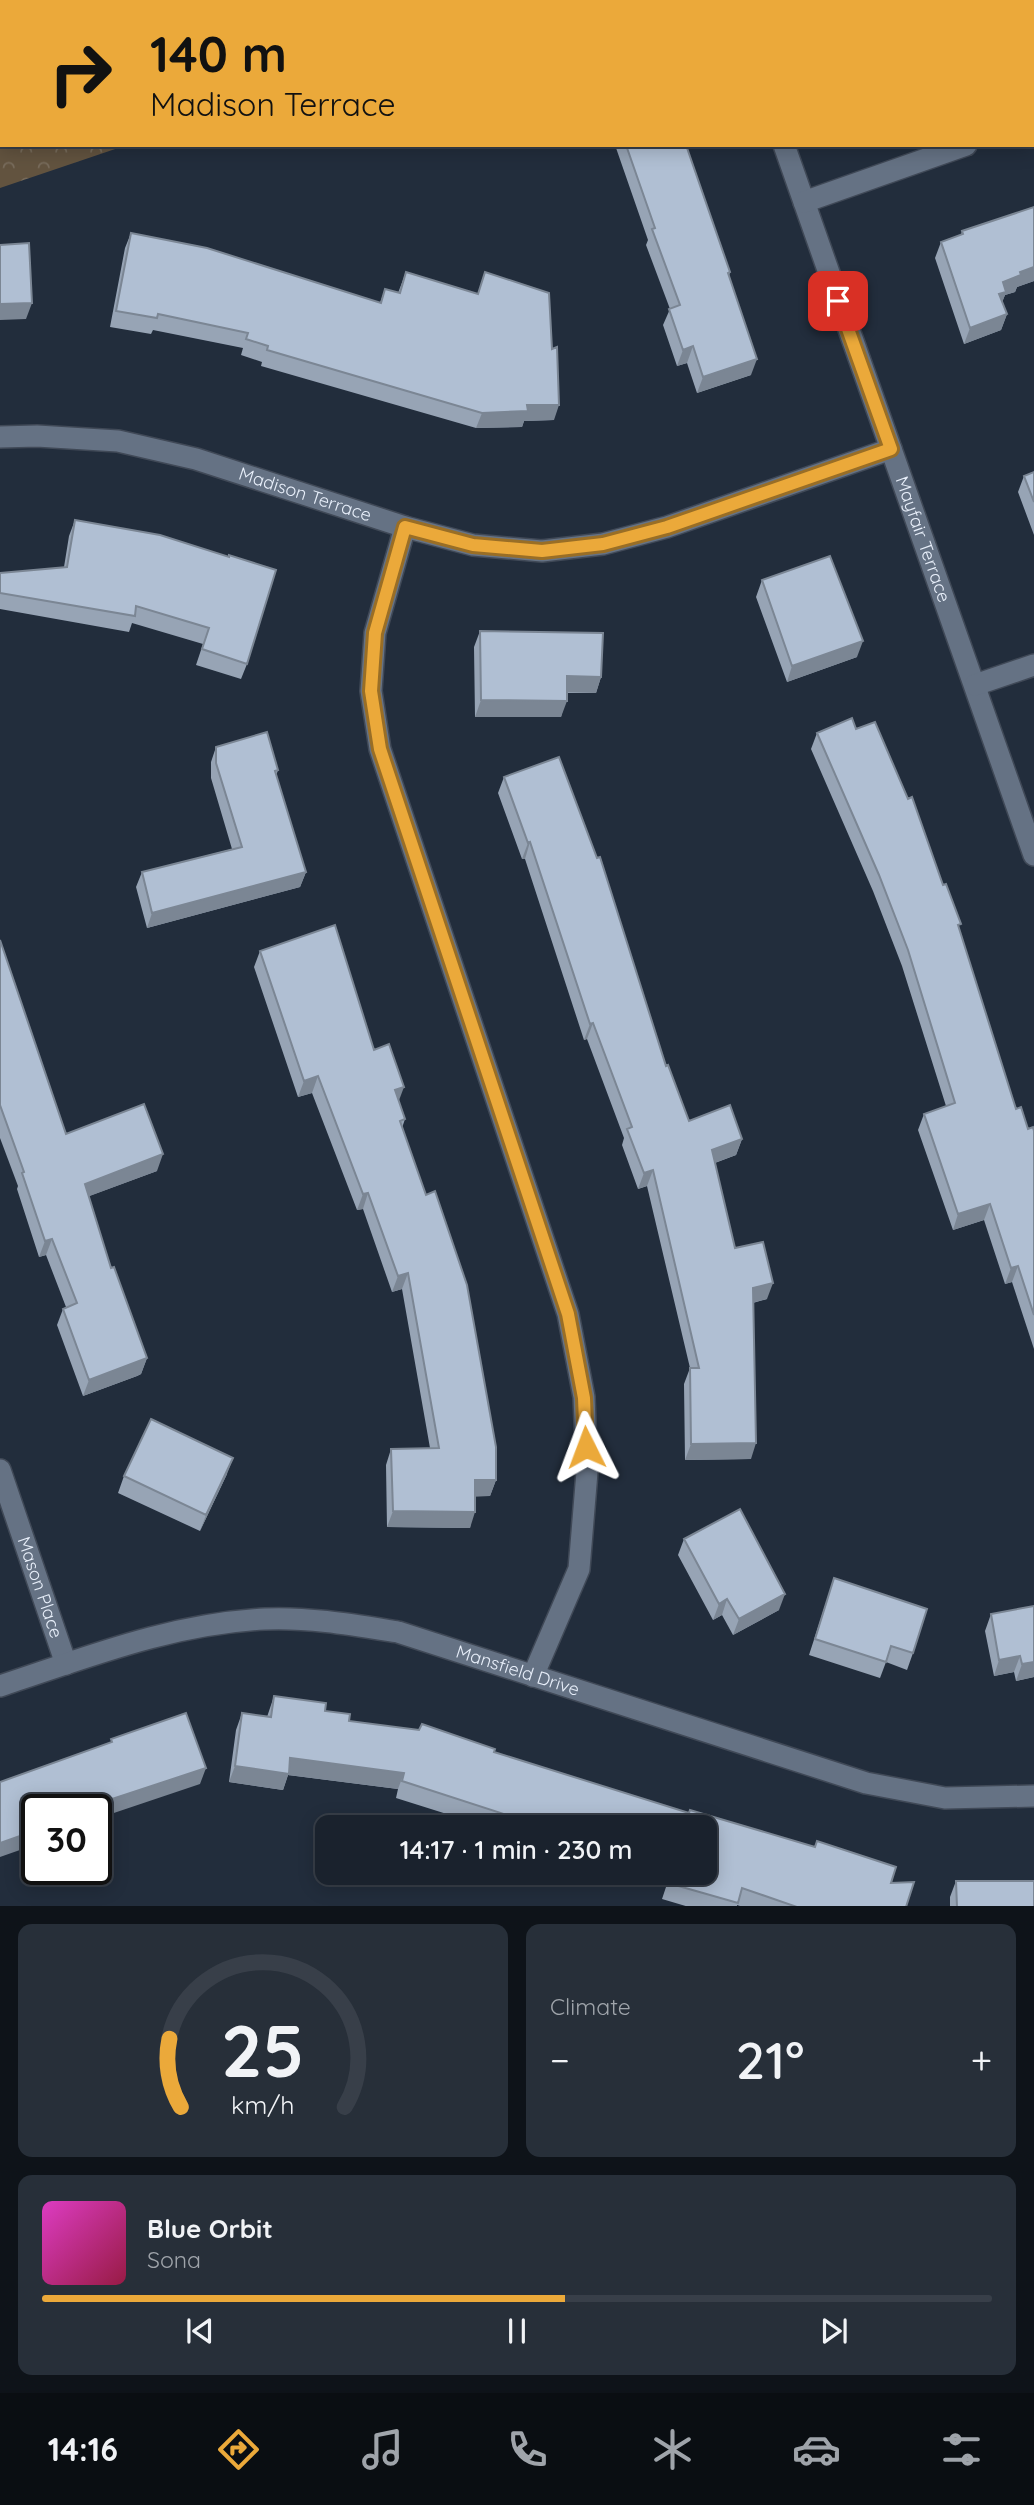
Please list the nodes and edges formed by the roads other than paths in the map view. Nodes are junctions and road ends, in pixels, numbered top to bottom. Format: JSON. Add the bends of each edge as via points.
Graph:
{"nodes":[{"id":1,"x":785,"y":147,"type":"edge"},
{"id":2,"x":960,"y":147,"type":"edge"},
{"id":3,"x":804,"y":202,"type":"junction"},
{"id":4,"x":0,"y":437,"type":"edge"},
{"id":5,"x":891,"y":449,"type":"junction"},
{"id":6,"x":405,"y":527,"type":"junction"},
{"id":7,"x":1034,"y":665,"type":"edge"},
{"id":8,"x":975,"y":685,"type":"junction"},
{"id":9,"x":1034,"y":855,"type":"edge"},
{"id":10,"x":0,"y":1470,"type":"edge"},
{"id":11,"x":66,"y":1664,"type":"junction"},
{"id":12,"x":533,"y":1676,"type":"junction"},
{"id":13,"x":0,"y":1686,"type":"edge"},
{"id":14,"x":1034,"y":1796,"type":"edge"}],
"edges":[{"from":1,"to":3,"type":"street","name":"Mayfair Terrace"},
{"from":2,"to":3,"type":"street"},
{"from":3,"to":5,"type":"street","name":"Mayfair Terrace"},
{"from":4,"to":6,"type":"street","name":"Madison Terrace","via":[[118,441],[196,459]]},
{"from":5,"to":6,"type":"street","name":"Madison Terrace","via":[[667,527],[603,544],[542,551],[473,545]]},
{"from":5,"to":8,"type":"street","name":"Mayfair Terrace"},
{"from":6,"to":12,"type":"street","via":[[375,633],[371,691],[380,749],[568,1314],[584,1398],[587,1472],[579,1569]]},
{"from":7,"to":8,"type":"street"},
{"from":8,"to":9,"type":"street","name":"Mayfair Terrace"},
{"from":10,"to":11,"type":"street","name":"Mason Place"},
{"from":11,"to":12,"type":"street","name":"Mansfield Drive","via":[[164,1633],[266,1619],[328,1621],[398,1632]]},
{"from":11,"to":13,"type":"street","name":"Mansfield Drive"},
{"from":12,"to":14,"type":"street","name":"Mansfield Drive","via":[[866,1783],[945,1798]]}]}
